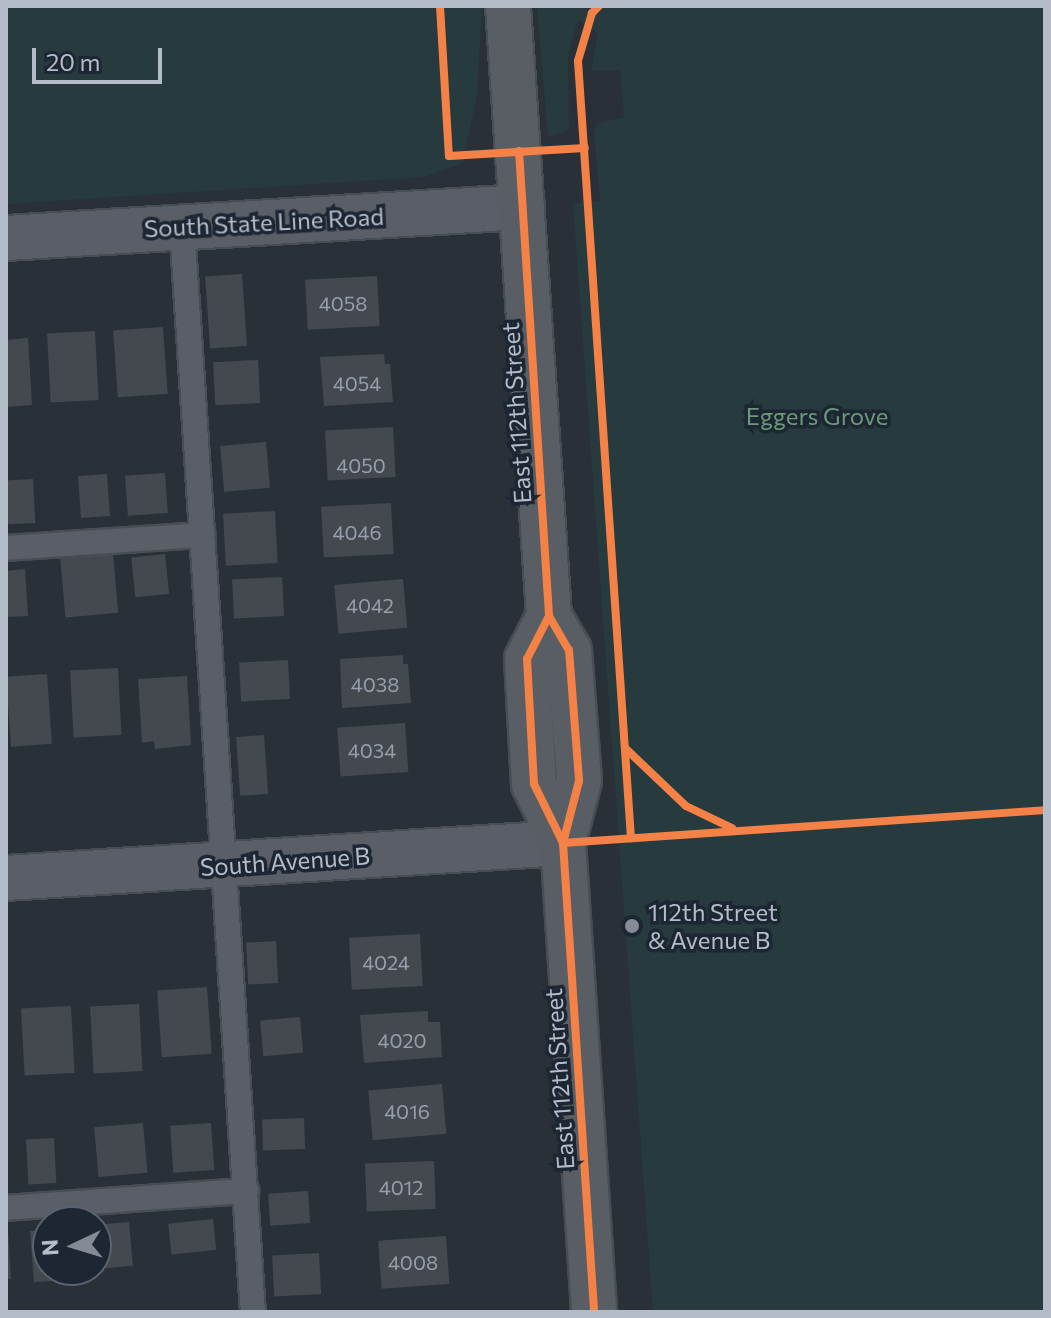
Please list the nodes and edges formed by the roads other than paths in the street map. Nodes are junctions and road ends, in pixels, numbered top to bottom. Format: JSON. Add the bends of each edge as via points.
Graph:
{"nodes":[{"id":1,"x":508,"y":6,"type":"edge"},
{"id":2,"x":522,"y":207,"type":"junction"},
{"id":3,"x":182,"y":227,"type":"junction"},
{"id":4,"x":6,"y":238,"type":"edge"},
{"id":5,"x":203,"y":535,"type":"junction"},
{"id":6,"x":6,"y":548,"type":"edge"},
{"id":7,"x":563,"y":843,"type":"junction"},
{"id":8,"x":224,"y":865,"type":"junction"},
{"id":9,"x":6,"y":878,"type":"edge"},
{"id":10,"x":246,"y":1191,"type":"junction"},
{"id":11,"x":6,"y":1208,"type":"edge"},
{"id":12,"x":253,"y":1312,"type":"edge"},
{"id":13,"x":594,"y":1312,"type":"edge"}],
"edges":[{"from":1,"to":2,"type":"street","name":"East 112th Street"},
{"from":2,"to":3,"type":"street","name":"South State Line Road"},
{"from":2,"to":7,"type":"street","name":"East 112th Street","via":[[549,616],[527,659],[534,784]]},
{"from":3,"to":4,"type":"street","name":"South State Line Road"},
{"from":3,"to":5,"type":"lane"},
{"from":5,"to":6,"type":"lane"},
{"from":5,"to":8,"type":"lane"},
{"from":7,"to":8,"type":"street","name":"South Avenue B"},
{"from":7,"to":13,"type":"street","name":"East 112th Street"},
{"from":8,"to":9,"type":"street","name":"South Avenue B"},
{"from":8,"to":10,"type":"lane"},
{"from":10,"to":11,"type":"lane"},
{"from":10,"to":12,"type":"lane"}]}
